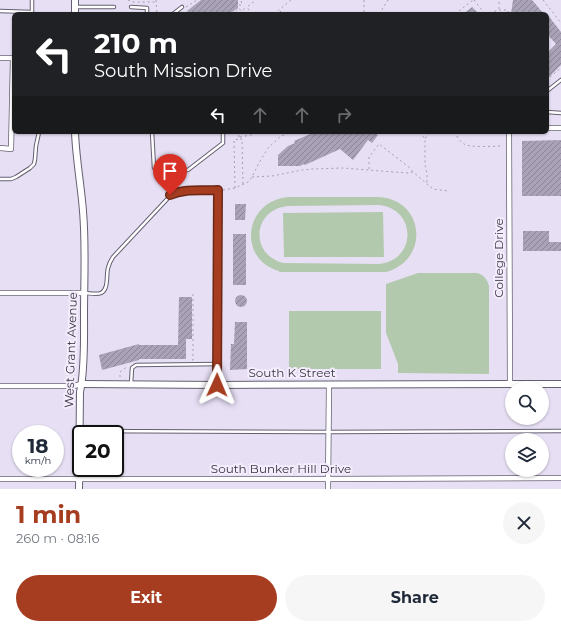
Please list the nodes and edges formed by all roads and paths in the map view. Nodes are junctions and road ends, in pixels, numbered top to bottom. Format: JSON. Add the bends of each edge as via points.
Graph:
{"nodes":[{"id":1,"x":32,"y":0,"type":"edge"},
{"id":2,"x":75,"y":0,"type":"edge"},
{"id":3,"x":128,"y":0,"type":"edge"},
{"id":4,"x":197,"y":0,"type":"edge"},
{"id":5,"x":241,"y":0,"type":"edge"},
{"id":6,"x":249,"y":0,"type":"edge"},
{"id":7,"x":256,"y":0,"type":"edge"},
{"id":8,"x":291,"y":0,"type":"edge"},
{"id":9,"x":364,"y":0,"type":"edge"},
{"id":10,"x":388,"y":0,"type":"edge"},
{"id":11,"x":473,"y":0,"type":"edge"},
{"id":12,"x":499,"y":0,"type":"edge"},
{"id":13,"x":543,"y":0,"type":"edge"},
{"id":14,"x":156,"y":1,"type":"edge"},
{"id":15,"x":251,"y":4,"type":"junction"},
{"id":16,"x":239,"y":5,"type":"dead end"},
{"id":17,"x":75,"y":7,"type":"junction"},
{"id":18,"x":114,"y":7,"type":"dead end"},
{"id":19,"x":131,"y":7,"type":"dead end"},
{"id":20,"x":182,"y":7,"type":"joint"},
{"id":21,"x":247,"y":7,"type":"junction"},
{"id":22,"x":499,"y":9,"type":"junction"},
{"id":23,"x":279,"y":10,"type":"joint"},
{"id":24,"x":0,"y":11,"type":"edge"},
{"id":25,"x":16,"y":12,"type":"edge"},
{"id":26,"x":32,"y":12,"type":"edge"},
{"id":27,"x":75,"y":12,"type":"edge"},
{"id":28,"x":147,"y":12,"type":"edge"},
{"id":29,"x":156,"y":12,"type":"edge"},
{"id":30,"x":176,"y":12,"type":"edge"},
{"id":31,"x":234,"y":12,"type":"edge"},
{"id":32,"x":251,"y":12,"type":"edge"},
{"id":33,"x":276,"y":12,"type":"edge"},
{"id":34,"x":364,"y":12,"type":"edge"},
{"id":35,"x":380,"y":12,"type":"edge"},
{"id":36,"x":458,"y":12,"type":"edge"},
{"id":37,"x":483,"y":12,"type":"edge"},
{"id":38,"x":493,"y":12,"type":"edge"},
{"id":39,"x":508,"y":12,"type":"edge"},
{"id":40,"x":561,"y":23,"type":"edge"},
{"id":41,"x":0,"y":58,"type":"edge"},
{"id":42,"x":12,"y":58,"type":"edge"},
{"id":43,"x":561,"y":68,"type":"edge"},
{"id":44,"x":550,"y":77,"type":"dead end"},
{"id":45,"x":561,"y":80,"type":"edge"},
{"id":46,"x":549,"y":89,"type":"edge"},
{"id":47,"x":12,"y":103,"type":"edge"},
{"id":48,"x":549,"y":112,"type":"edge"},
{"id":49,"x":561,"y":113,"type":"edge"},
{"id":50,"x":549,"y":128,"type":"edge"},
{"id":51,"x":561,"y":128,"type":"edge"},
{"id":52,"x":39,"y":134,"type":"edge"},
{"id":53,"x":76,"y":134,"type":"edge"},
{"id":54,"x":152,"y":134,"type":"edge"},
{"id":55,"x":223,"y":134,"type":"edge"},
{"id":56,"x":253,"y":134,"type":"edge"},
{"id":57,"x":287,"y":134,"type":"edge"},
{"id":58,"x":421,"y":134,"type":"edge"},
{"id":59,"x":428,"y":134,"type":"edge"},
{"id":60,"x":455,"y":134,"type":"edge"},
{"id":61,"x":509,"y":134,"type":"edge"},
{"id":62,"x":239,"y":137,"type":"joint"},
{"id":63,"x":239,"y":139,"type":"junction"},
{"id":64,"x":425,"y":139,"type":"junction"},
{"id":65,"x":509,"y":146,"type":"junction"},
{"id":66,"x":0,"y":148,"type":"edge"},
{"id":67,"x":369,"y":170,"type":"junction"},
{"id":68,"x":413,"y":172,"type":"junction"},
{"id":69,"x":252,"y":177,"type":"junction"},
{"id":70,"x":0,"y":179,"type":"edge"},
{"id":71,"x":244,"y":184,"type":"junction"},
{"id":72,"x":427,"y":184,"type":"junction"},
{"id":73,"x":234,"y":188,"type":"junction"},
{"id":74,"x":218,"y":190,"type":"junction"},
{"id":75,"x":448,"y":191,"type":"dead end"},
{"id":76,"x":510,"y":264,"type":"junction"},
{"id":77,"x":516,"y":264,"type":"dead end"},
{"id":78,"x":193,"y":291,"type":"dead end"},
{"id":79,"x":0,"y":293,"type":"edge"},
{"id":80,"x":84,"y":293,"type":"junction"},
{"id":81,"x":510,"y":316,"type":"junction"},
{"id":82,"x":516,"y":317,"type":"dead end"},
{"id":83,"x":193,"y":360,"type":"dead end"},
{"id":84,"x":218,"y":364,"type":"junction"},
{"id":85,"x":129,"y":365,"type":"dead end"},
{"id":86,"x":120,"y":377,"type":"dead end"},
{"id":87,"x":510,"y":381,"type":"edge"},
{"id":88,"x":82,"y":384,"type":"junction"},
{"id":89,"x":131,"y":384,"type":"junction"},
{"id":90,"x":329,"y":384,"type":"junction"},
{"id":91,"x":505,"y":384,"type":"edge"},
{"id":92,"x":549,"y":384,"type":"edge"},
{"id":93,"x":561,"y":384,"type":"edge"},
{"id":94,"x":217,"y":385,"type":"junction"},
{"id":95,"x":0,"y":386,"type":"edge"},
{"id":96,"x":79,"y":425,"type":"edge"},
{"id":97,"x":124,"y":431,"type":"edge"},
{"id":98,"x":561,"y":431,"type":"edge"},
{"id":99,"x":329,"y":432,"type":"junction"},
{"id":100,"x":561,"y":478,"type":"edge"},
{"id":101,"x":0,"y":479,"type":"edge"},
{"id":102,"x":79,"y":479,"type":"junction"},
{"id":103,"x":328,"y":479,"type":"junction"},
{"id":104,"x":79,"y":489,"type":"edge"},
{"id":105,"x":328,"y":489,"type":"edge"}],
"edges":[{"from":1,"to":26,"type":"lane"},
{"from":2,"to":17,"type":"street"},
{"from":3,"to":14,"type":"path"},
{"from":4,"to":20,"type":"path"},
{"from":5,"to":16,"type":"path","via":[[242,5]]},
{"from":6,"to":15,"type":"path"},
{"from":7,"to":15,"type":"path"},
{"from":8,"to":23,"type":"path"},
{"from":9,"to":34,"type":"path"},
{"from":10,"to":35,"type":"path"},
{"from":11,"to":36,"type":"path"},
{"from":11,"to":37,"type":"path"},
{"from":12,"to":22,"type":"path"},
{"from":13,"to":40,"type":"path"},
{"from":14,"to":29,"type":"path"},
{"from":15,"to":21,"type":"path"},
{"from":17,"to":18,"type":"lane"},
{"from":17,"to":27,"type":"street"},
{"from":19,"to":28,"type":"lane","via":[[147,8]]},
{"from":20,"to":30,"type":"lane"},
{"from":21,"to":31,"type":"path","via":[[241,11],[239,8]]},
{"from":21,"to":32,"type":"path"},
{"from":22,"to":38,"type":"path"},
{"from":22,"to":39,"type":"path"},
{"from":23,"to":33,"type":"path"},
{"from":24,"to":25,"type":"lane"},
{"from":41,"to":42,"type":"street"},
{"from":43,"to":44,"type":"path"},
{"from":45,"to":46,"type":"lane"},
{"from":47,"to":66,"type":"street","via":[[11,148]]},
{"from":48,"to":49,"type":"lane"},
{"from":50,"to":51,"type":"street"},
{"from":52,"to":70,"type":"lane","via":[[34,164],[16,177]]},
{"from":53,"to":80,"type":"street","name":"West Grant Avenue","via":[[85,245]]},
{"from":54,"to":55,"type":"lane","via":[[154,168],[162,170],[188,170],[223,143]]},
{"from":56,"to":62,"type":"path"},
{"from":57,"to":69,"type":"path","via":[[268,148]]},
{"from":58,"to":64,"type":"path"},
{"from":59,"to":64,"type":"path"},
{"from":60,"to":65,"type":"path","via":[[465,145]]},
{"from":61,"to":65,"type":"street","name":"College Drive"},
{"from":62,"to":63,"type":"path"},
{"from":63,"to":71,"type":"path","via":[[242,139]]},
{"from":63,"to":73,"type":"path","via":[[234,140]]},
{"from":64,"to":72,"type":"path"},
{"from":65,"to":76,"type":"street","name":"College Drive"},
{"from":67,"to":68,"type":"path"},
{"from":67,"to":68,"type":"path","via":[[369,157],[379,144]]},
{"from":67,"to":69,"type":"path","via":[[312,169]]},
{"from":68,"to":72,"type":"path"},
{"from":69,"to":71,"type":"path"},
{"from":71,"to":73,"type":"path"},
{"from":72,"to":75,"type":"path","via":[[433,189]]},
{"from":73,"to":74,"type":"path"},
{"from":74,"to":80,"type":"lane","via":[[184,191],[170,195],[113,256],[108,267],[104,290],[101,293]]},
{"from":74,"to":84,"type":"lane"},
{"from":76,"to":77,"type":"lane"},
{"from":76,"to":81,"type":"street","name":"College Drive"},
{"from":78,"to":83,"type":"path"},
{"from":79,"to":80,"type":"street"},
{"from":80,"to":88,"type":"street","name":"West Grant Avenue"},
{"from":81,"to":82,"type":"lane"},
{"from":81,"to":87,"type":"street","name":"College Drive"},
{"from":84,"to":89,"type":"lane","via":[[136,365],[132,368]]},
{"from":84,"to":94,"type":"lane"},
{"from":85,"to":86,"type":"path","via":[[120,372]]},
{"from":88,"to":89,"type":"street","name":"South K Street"},
{"from":88,"to":95,"type":"street","name":"South K Street"},
{"from":88,"to":96,"type":"street","name":"West Grant Avenue"},
{"from":89,"to":94,"type":"street","name":"South K Street"},
{"from":90,"to":91,"type":"street","name":"South K Street"},
{"from":90,"to":94,"type":"street","name":"South K Street"},
{"from":90,"to":99,"type":"street"},
{"from":92,"to":93,"type":"street","name":"South K Street"},
{"from":97,"to":99,"type":"lane"},
{"from":98,"to":99,"type":"lane"},
{"from":99,"to":103,"type":"street"},
{"from":100,"to":103,"type":"street","name":"South Bunker Hill Drive"},
{"from":101,"to":102,"type":"street","name":"South Bunker Hill Drive"},
{"from":102,"to":103,"type":"street","name":"South Bunker Hill Drive"},
{"from":102,"to":104,"type":"street","name":"West Grant Avenue"},
{"from":103,"to":105,"type":"street"}]}
